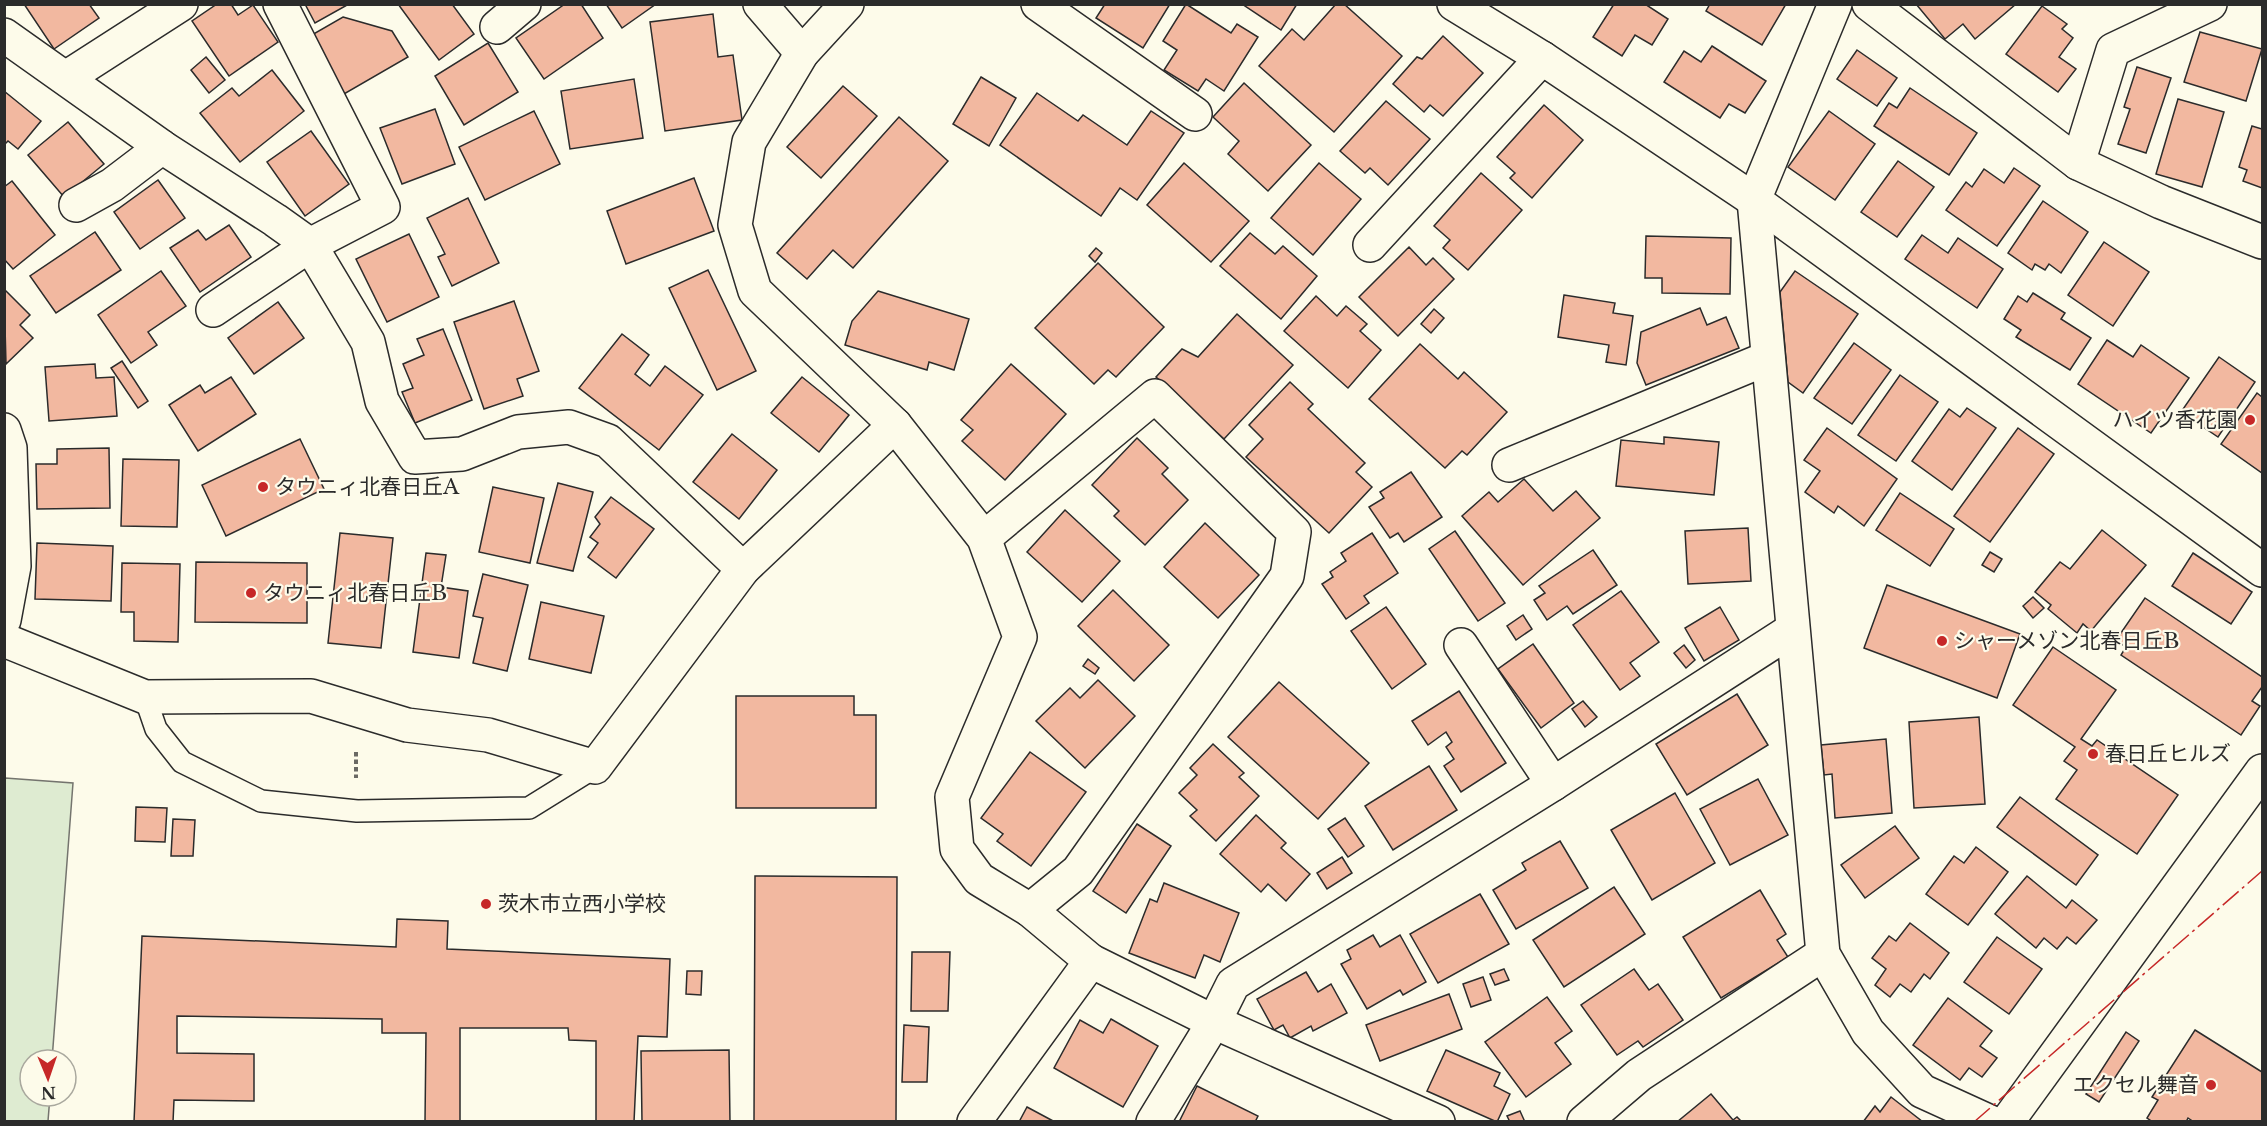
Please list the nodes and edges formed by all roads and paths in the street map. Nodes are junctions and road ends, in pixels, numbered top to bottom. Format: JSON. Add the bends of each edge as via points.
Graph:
{"nodes":[{"id":1,"x":181,"y":4,"type":"edge"},
{"id":2,"x":280,"y":4,"type":"edge"},
{"id":3,"x":524,"y":4,"type":"edge"},
{"id":4,"x":760,"y":4,"type":"edge"},
{"id":5,"x":847,"y":4,"type":"edge"},
{"id":6,"x":1038,"y":4,"type":"edge"},
{"id":7,"x":1454,"y":4,"type":"edge"},
{"id":8,"x":1835,"y":4,"type":"edge"},
{"id":9,"x":1869,"y":4,"type":"edge"},
{"id":10,"x":2210,"y":4,"type":"edge"},
{"id":11,"x":497,"y":27,"type":"dead end"},
{"id":12,"x":4,"y":35,"type":"edge"},
{"id":13,"x":802,"y":53,"type":"junction"},
{"id":14,"x":1542,"y":58,"type":"junction"},
{"id":15,"x":66,"y":78,"type":"junction"},
{"id":16,"x":1195,"y":114,"type":"dead end"},
{"id":17,"x":162,"y":147,"type":"junction"},
{"id":18,"x":2078,"y":163,"type":"junction"},
{"id":19,"x":1755,"y":200,"type":"junction"},
{"id":20,"x":76,"y":205,"type":"dead end"},
{"id":21,"x":2262,"y":242,"type":"edge"},
{"id":22,"x":310,"y":245,"type":"junction"},
{"id":23,"x":1370,"y":245,"type":"dead end"},
{"id":24,"x":213,"y":310,"type":"dead end"},
{"id":25,"x":1768,"y":358,"type":"junction"},
{"id":26,"x":895,"y":425,"type":"junction"},
{"id":27,"x":4,"y":430,"type":"edge"},
{"id":28,"x":1509,"y":465,"type":"dead end"},
{"id":29,"x":984,"y":538,"type":"junction"},
{"id":30,"x":743,"y":569,"type":"junction"},
{"id":31,"x":2262,"y":570,"type":"edge"},
{"id":32,"x":4,"y":620,"type":"edge"},
{"id":33,"x":1792,"y":630,"type":"junction"},
{"id":34,"x":4,"y":640,"type":"edge"},
{"id":35,"x":1461,"y":645,"type":"dead end"},
{"id":36,"x":145,"y":697,"type":"junction"},
{"id":37,"x":595,"y":767,"type":"junction"},
{"id":38,"x":2262,"y":771,"type":"edge"},
{"id":39,"x":1553,"y":784,"type":"junction"},
{"id":40,"x":1030,"y":910,"type":"junction"},
{"id":41,"x":1823,"y":954,"type":"junction"},
{"id":42,"x":1090,"y":961,"type":"junction"},
{"id":43,"x":1214,"y":1022,"type":"junction"},
{"id":44,"x":974,"y":1122,"type":"edge"},
{"id":45,"x":1153,"y":1122,"type":"edge"},
{"id":46,"x":1438,"y":1122,"type":"edge"},
{"id":47,"x":1584,"y":1122,"type":"edge"},
{"id":48,"x":1990,"y":1122,"type":"edge"},
{"id":49,"x":2007,"y":1122,"type":"edge"}],
"edges":[{"from":1,"to":15,"type":"street"},
{"from":2,"to":22,"type":"street","via":[[383,207]]},
{"from":3,"to":11,"type":"street"},
{"from":4,"to":13,"type":"street"},
{"from":5,"to":13,"type":"street"},
{"from":6,"to":16,"type":"street"},
{"from":7,"to":14,"type":"street"},
{"from":8,"to":19,"type":"street"},
{"from":9,"to":18,"type":"street"},
{"from":10,"to":18,"type":"street","via":[[2113,50]]},
{"from":12,"to":15,"type":"street"},
{"from":13,"to":26,"type":"street","via":[[749,142],[735,225],[755,291]]},
{"from":14,"to":19,"type":"street"},
{"from":14,"to":23,"type":"street"},
{"from":15,"to":17,"type":"street"},
{"from":17,"to":20,"type":"street","via":[[112,186]]},
{"from":17,"to":22,"type":"street"},
{"from":18,"to":21,"type":"street","via":[[2161,202]]},
{"from":19,"to":25,"type":"street"},
{"from":19,"to":31,"type":"street"},
{"from":22,"to":24,"type":"street"},
{"from":22,"to":30,"type":"street","via":[[368,342],[382,401],[415,457],[462,454],[518,432],[569,427],[608,441]]},
{"from":25,"to":28,"type":"street"},
{"from":25,"to":33,"type":"street"},
{"from":26,"to":29,"type":"street"},
{"from":26,"to":30,"type":"street"},
{"from":27,"to":32,"type":"street","via":[[10,448],[14,566]]},
{"from":29,"to":40,"type":"street","via":[[1020,637],[952,798],[957,849],[980,879]]},
{"from":29,"to":40,"type":"street","via":[[1155,396],[1294,532],[1287,576],[1078,871]]},
{"from":30,"to":37,"type":"street"},
{"from":33,"to":39,"type":"street"},
{"from":33,"to":41,"type":"street"},
{"from":34,"to":36,"type":"street"},
{"from":35,"to":39,"type":"street"},
{"from":36,"to":37,"type":"street","via":[[310,696],[407,725],[488,735]]},
{"from":36,"to":37,"type":"lane","via":[[156,729],[182,762],[261,801],[357,811],[529,808]]},
{"from":38,"to":49,"type":"street"},
{"from":39,"to":43,"type":"street","via":[[1233,984]]},
{"from":40,"to":42,"type":"street"},
{"from":41,"to":47,"type":"street","via":[[1639,1075]]},
{"from":41,"to":48,"type":"street","via":[[1868,1032],[1922,1091]]},
{"from":42,"to":43,"type":"street"},
{"from":42,"to":44,"type":"street"},
{"from":43,"to":45,"type":"street"},
{"from":43,"to":46,"type":"street"}]}
